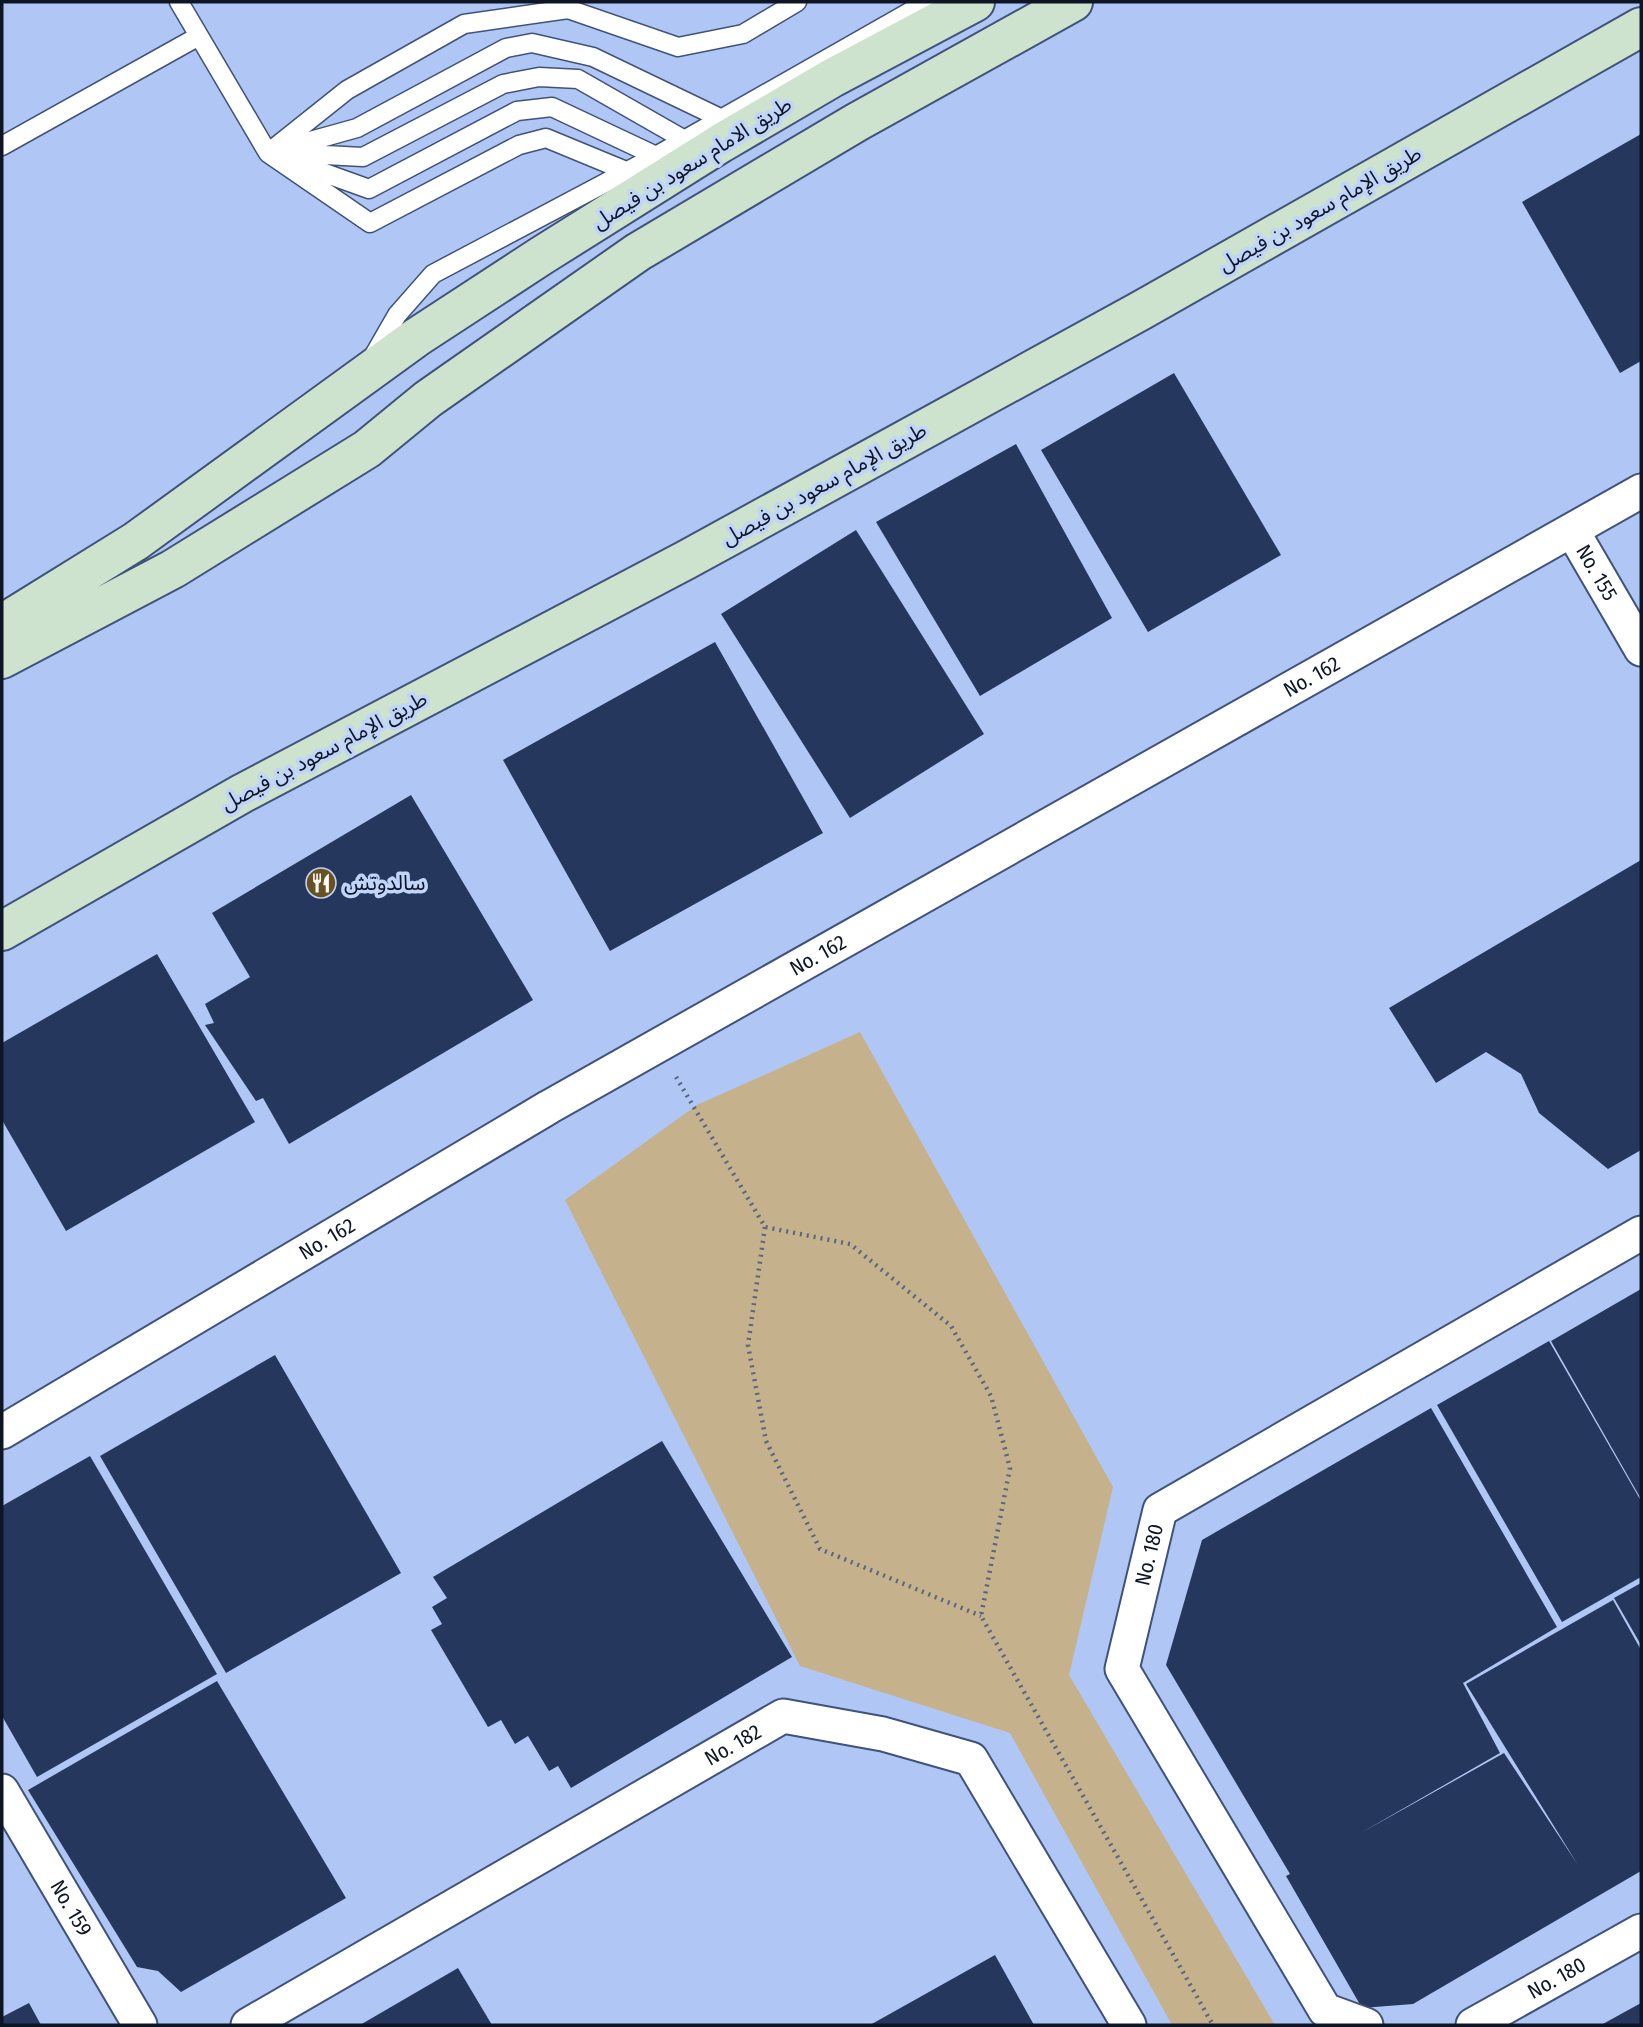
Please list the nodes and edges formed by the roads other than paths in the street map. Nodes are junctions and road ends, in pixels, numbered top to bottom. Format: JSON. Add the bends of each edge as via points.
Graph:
{"nodes":[{"id":1,"x":179,"y":2,"type":"edge"},
{"id":2,"x":797,"y":2,"type":"edge"},
{"id":3,"x":927,"y":2,"type":"edge"},
{"id":4,"x":975,"y":2,"type":"edge"},
{"id":5,"x":1073,"y":2,"type":"edge"},
{"id":6,"x":1641,"y":27,"type":"edge"},
{"id":7,"x":199,"y":36,"type":"junction"},
{"id":8,"x":861,"y":38,"type":"junction"},
{"id":9,"x":908,"y":39,"type":"junction"},
{"id":10,"x":720,"y":118,"type":"junction"},
{"id":11,"x":683,"y":139,"type":"junction"},
{"id":12,"x":2,"y":146,"type":"edge"},
{"id":13,"x":268,"y":153,"type":"junction"},
{"id":14,"x":656,"y":156,"type":"junction"},
{"id":15,"x":626,"y":171,"type":"junction"},
{"id":16,"x":356,"y":385,"type":"junction"},
{"id":17,"x":1641,"y":491,"type":"edge"},
{"id":18,"x":1573,"y":532,"type":"junction"},
{"id":19,"x":2,"y":624,"type":"edge"},
{"id":20,"x":1641,"y":649,"type":"edge"},
{"id":21,"x":2,"y":659,"type":"edge"},
{"id":22,"x":2,"y":931,"type":"edge"},
{"id":23,"x":1641,"y":1233,"type":"edge"},
{"id":24,"x":2,"y":1432,"type":"edge"},
{"id":25,"x":2,"y":1791,"type":"edge"},
{"id":26,"x":1641,"y":1931,"type":"edge"},
{"id":27,"x":140,"y":2025,"type":"edge"},
{"id":28,"x":248,"y":2025,"type":"edge"},
{"id":29,"x":1129,"y":2025,"type":"edge"},
{"id":30,"x":1366,"y":2025,"type":"edge"},
{"id":31,"x":1473,"y":2025,"type":"edge"}],
"edges":[{"from":1,"to":7,"type":"lane"},
{"from":2,"to":13,"type":"lane","via":[[743,34],[678,47],[568,9],[464,24],[347,90]]},
{"from":3,"to":8,"type":"lane"},
{"from":4,"to":9,"type":"main road","name":"طريق الامام سعود بن فيصل"},
{"from":5,"to":21,"type":"main road","via":[[857,122],[638,252],[428,400],[367,449],[173,569]]},
{"from":6,"to":22,"type":"main road","name":"طريق الإمام سعود بن فيصل","via":[[1127,318],[686,560],[243,793]]},
{"from":7,"to":12,"type":"lane"},
{"from":7,"to":13,"type":"lane"},
{"from":8,"to":9,"type":"lane"},
{"from":8,"to":10,"type":"lane"},
{"from":9,"to":16,"type":"main road","name":"طريق الامام سعود بن فيصل","via":[[721,144],[417,337]]},
{"from":10,"to":11,"type":"lane"},
{"from":10,"to":13,"type":"lane","via":[[593,57],[532,43],[506,48],[357,128]]},
{"from":11,"to":13,"type":"lane","via":[[578,79],[539,77],[503,84],[363,157]]},
{"from":11,"to":14,"type":"lane"},
{"from":13,"to":14,"type":"lane","via":[[369,190],[517,111],[552,107]]},
{"from":13,"to":15,"type":"lane","via":[[370,223],[519,145],[545,138]]},
{"from":14,"to":15,"type":"lane"},
{"from":15,"to":16,"type":"lane","via":[[433,274],[397,315]]},
{"from":16,"to":19,"type":"main road","via":[[136,541]]},
{"from":17,"to":18,"type":"street","name":"No. 162"},
{"from":18,"to":20,"type":"street","name":"No. 155"},
{"from":18,"to":24,"type":"street","name":"No. 162","via":[[549,1107]]},
{"from":23,"to":30,"type":"street","name":"No. 180","via":[[1160,1510],[1122,1669],[1325,2010]]},
{"from":25,"to":27,"type":"street","name":"No. 159"},
{"from":26,"to":31,"type":"street","name":"No. 180"},
{"from":28,"to":29,"type":"street","name":"No. 182","via":[[783,1716],[883,1734],[971,1759]]}]}
